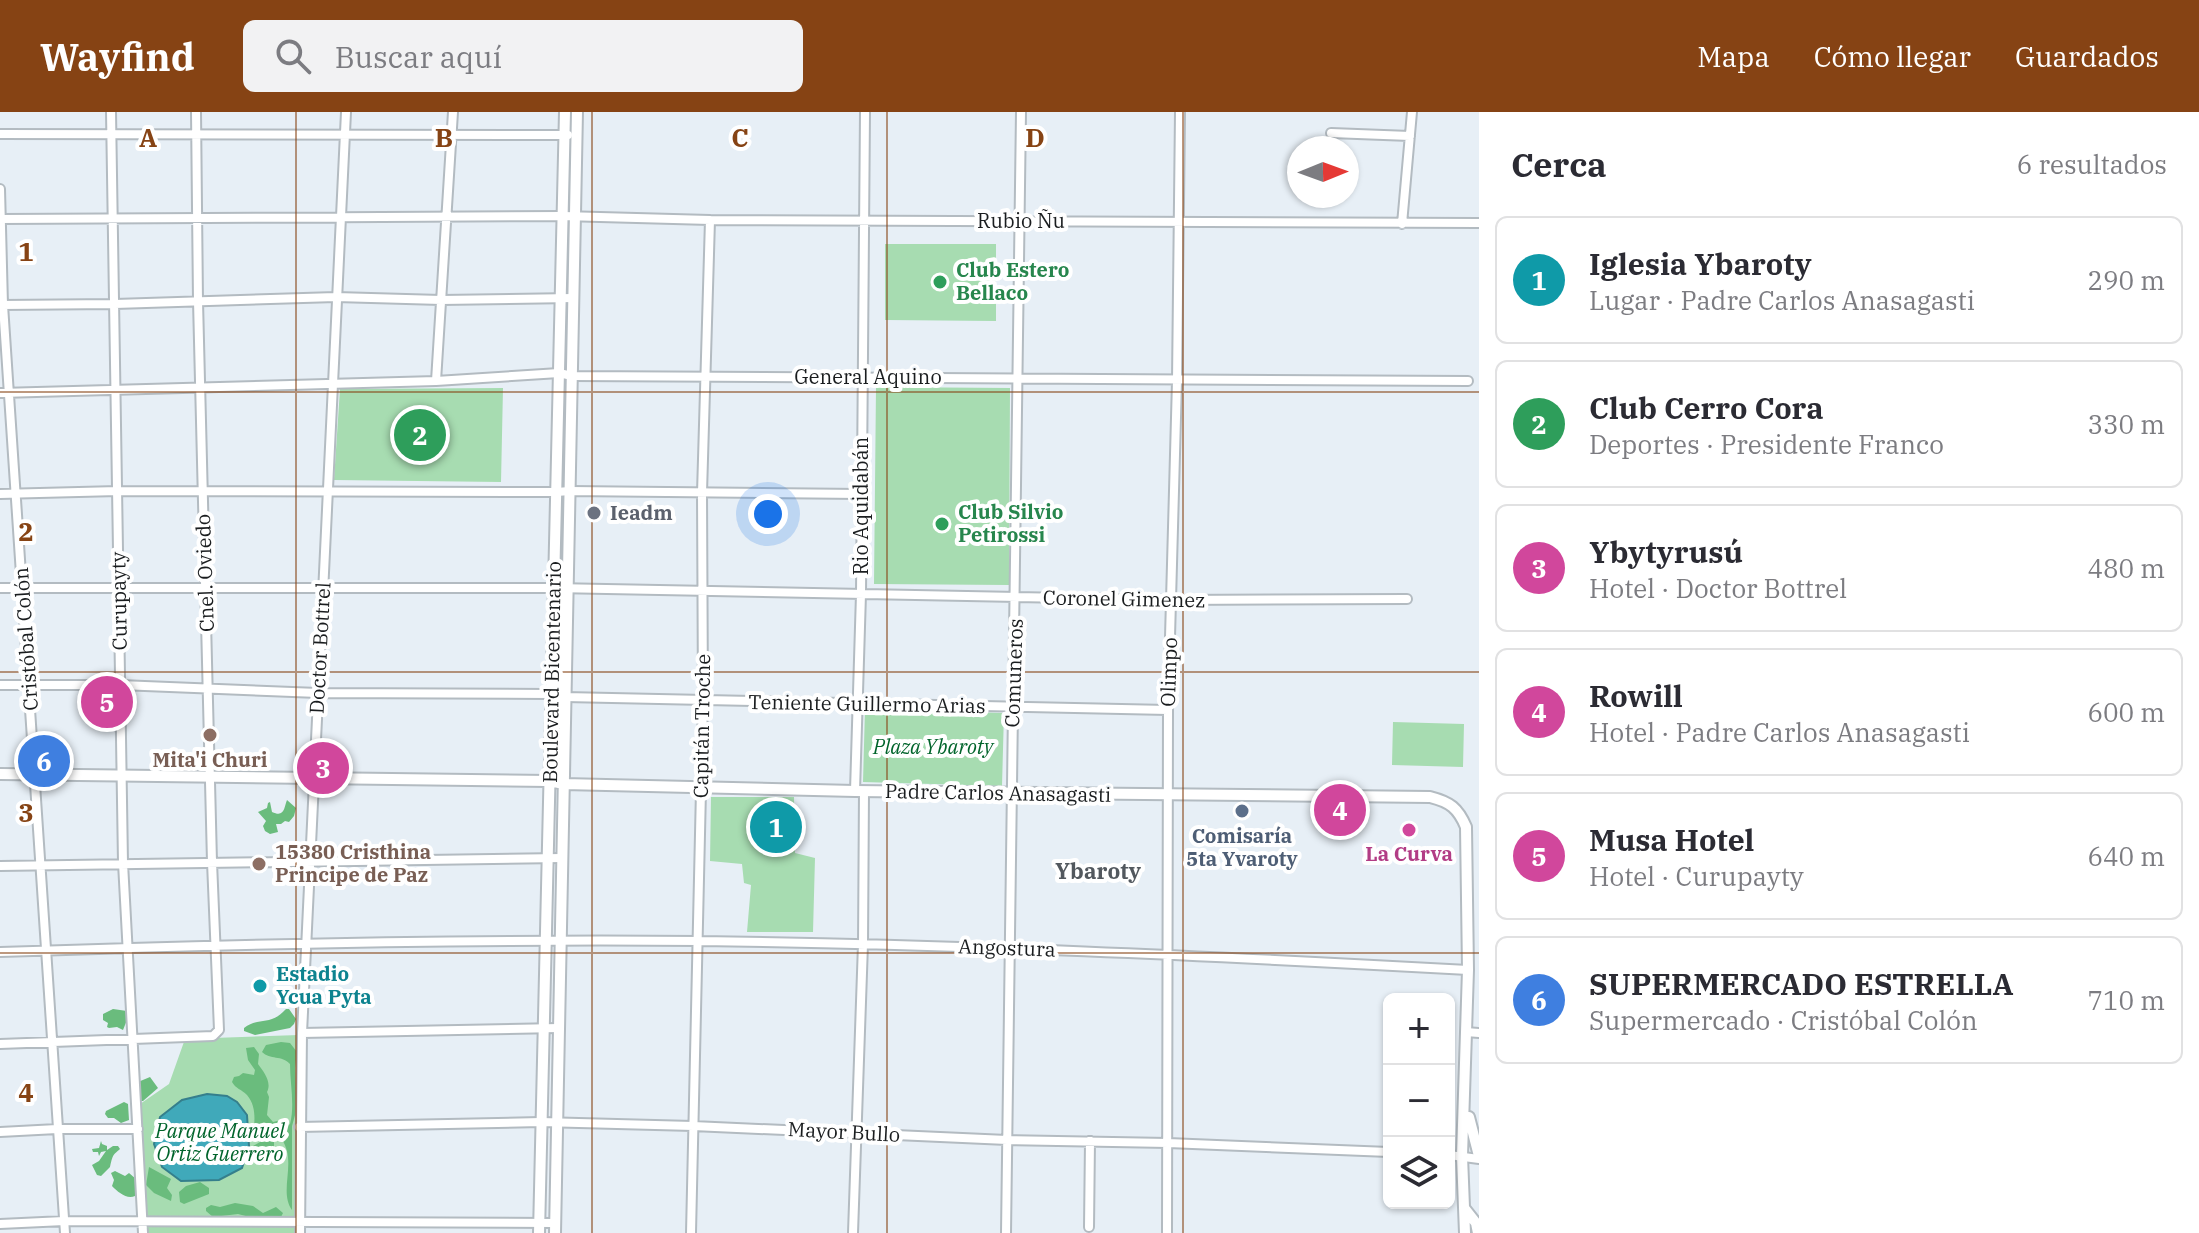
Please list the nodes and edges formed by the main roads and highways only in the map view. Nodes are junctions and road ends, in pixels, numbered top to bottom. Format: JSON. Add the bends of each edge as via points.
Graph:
{"nodes":[{"id":1,"x":565,"y":112,"type":"edge"},
{"id":2,"x":577,"y":112,"type":"edge"},
{"id":3,"x":0,"y":774,"type":"edge"},
{"id":4,"x":549,"y":781,"type":"junction"},
{"id":5,"x":564,"y":784,"type":"junction"},
{"id":6,"x":1473,"y":919,"type":"edge"},
{"id":7,"x":1465,"y":1099,"type":"junction"},
{"id":8,"x":1479,"y":1157,"type":"edge"},
{"id":9,"x":1465,"y":1209,"type":"junction"},
{"id":10,"x":539,"y":1228,"type":"edge"},
{"id":11,"x":555,"y":1228,"type":"edge"},
{"id":12,"x":1465,"y":1233,"type":"edge"},
{"id":13,"x":1478,"y":1233,"type":"edge"}],
"edges":[{"from":1,"to":4,"type":"main road","name":"Boulevard Bicentenario"},
{"from":2,"to":5,"type":"main road","name":"Boulevard Bicentenario"},
{"from":3,"to":4,"type":"main road","name":"Padre Carlos Anasagasti"},
{"from":4,"to":5,"type":"main road","name":"Padre Carlos Anasagasti"},
{"from":4,"to":10,"type":"main road","name":"Boulevard Bicentenario"},
{"from":5,"to":6,"type":"main road","name":"Padre Carlos Anasagasti","via":[[1430,797],[1447,801],[1466,827]]},
{"from":5,"to":11,"type":"main road","name":"Boulevard Bicentenario"},
{"from":6,"to":7,"type":"main road"},
{"from":7,"to":8,"type":"main road"},
{"from":7,"to":9,"type":"main road"},
{"from":9,"to":12,"type":"main road"},
{"from":9,"to":13,"type":"main road"}]}
